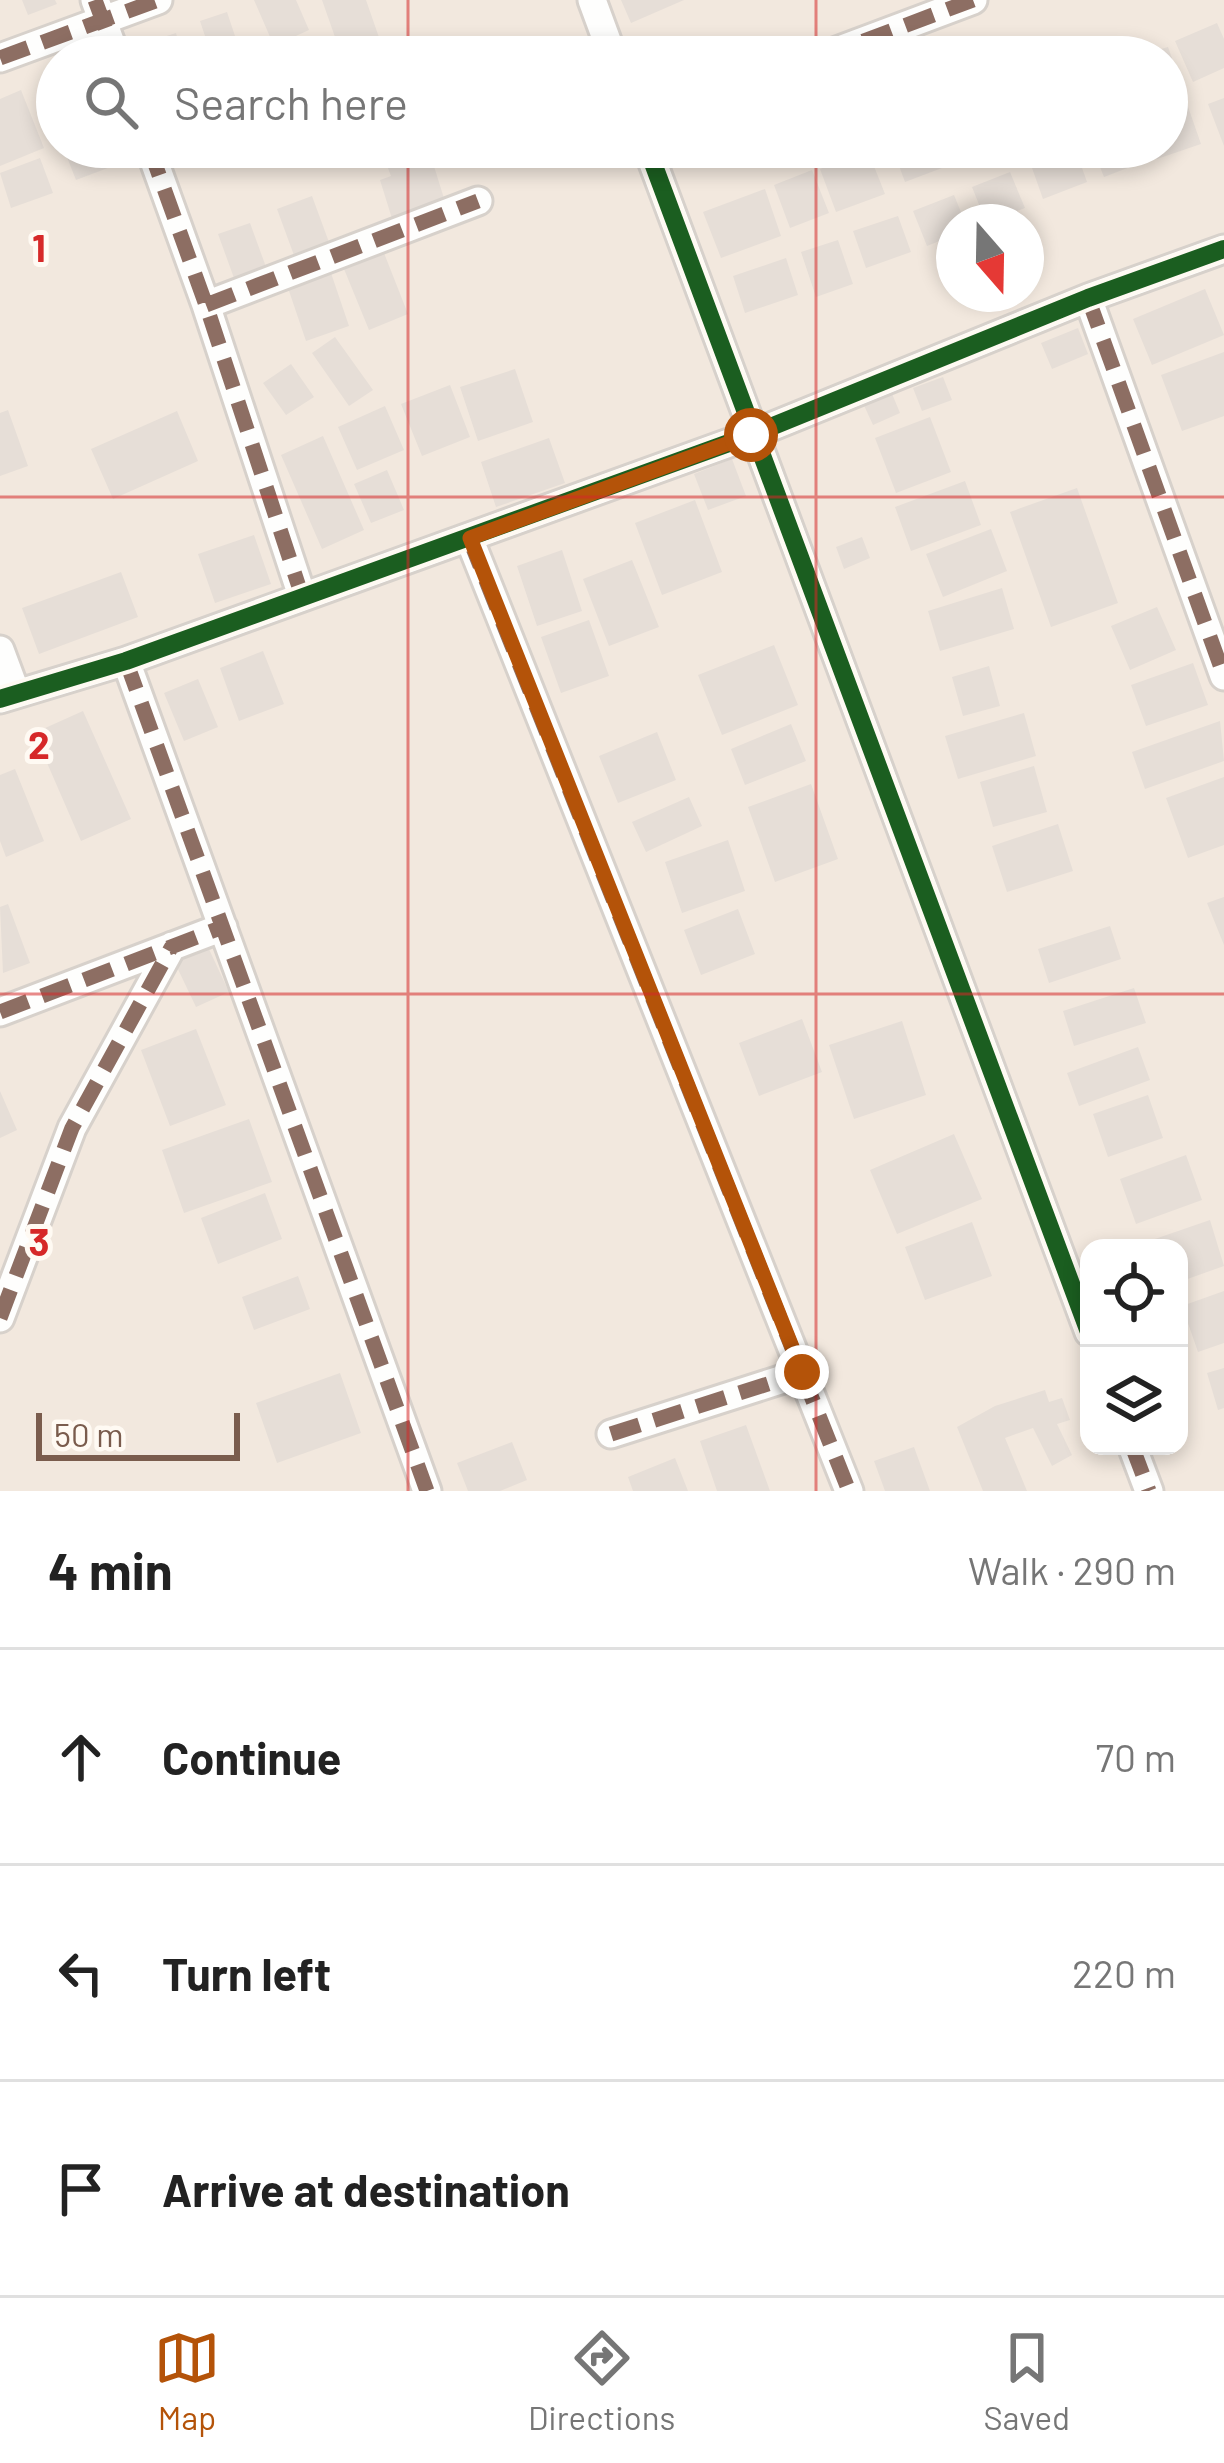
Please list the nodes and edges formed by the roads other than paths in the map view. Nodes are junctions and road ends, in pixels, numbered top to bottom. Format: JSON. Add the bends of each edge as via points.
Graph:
{"nodes":[{"id":1,"x":158,"y":0,"type":"edge"},
{"id":2,"x":592,"y":0,"type":"edge"},
{"id":3,"x":973,"y":0,"type":"edge"},
{"id":4,"x":99,"y":10,"type":"edge"},
{"id":5,"x":45,"y":36,"type":"edge"},
{"id":6,"x":605,"y":36,"type":"edge"},
{"id":7,"x":877,"y":36,"type":"edge"},
{"id":8,"x":36,"y":41,"type":"edge"},
{"id":9,"x":0,"y":58,"type":"edge"},
{"id":10,"x":157,"y":168,"type":"edge"},
{"id":11,"x":654,"y":168,"type":"edge"},
{"id":12,"x":478,"y":201,"type":"dead end"},
{"id":13,"x":1224,"y":249,"type":"edge"},
{"id":14,"x":1088,"y":298,"type":"junction"},
{"id":15,"x":206,"y":305,"type":"junction"},
{"id":16,"x":751,"y":435,"type":"junction"},
{"id":17,"x":470,"y":538,"type":"junction"},
{"id":18,"x":302,"y":596,"type":"junction"},
{"id":19,"x":0,"y":650,"type":"edge"},
{"id":20,"x":126,"y":661,"type":"junction"},
{"id":21,"x":1224,"y":676,"type":"edge"},
{"id":22,"x":8,"y":696,"type":"edge"},
{"id":23,"x":223,"y":927,"type":"junction"},
{"id":24,"x":172,"y":946,"type":"junction"},
{"id":25,"x":0,"y":1012,"type":"edge"},
{"id":26,"x":7,"y":1279,"type":"edge"},
{"id":27,"x":1080,"y":1308,"type":"edge"},
{"id":28,"x":0,"y":1318,"type":"edge"},
{"id":29,"x":802,"y":1372,"type":"junction"},
{"id":30,"x":611,"y":1435,"type":"dead end"},
{"id":31,"x":1135,"y":1455,"type":"edge"},
{"id":32,"x":427,"y":1491,"type":"edge"},
{"id":33,"x":849,"y":1491,"type":"edge"},
{"id":34,"x":1149,"y":1491,"type":"edge"}],
"edges":[{"from":1,"to":4,"type":"street"},
{"from":2,"to":6,"type":"street"},
{"from":3,"to":7,"type":"street"},
{"from":4,"to":5,"type":"street"},
{"from":8,"to":9,"type":"street"},
{"from":10,"to":15,"type":"street"},
{"from":11,"to":16,"type":"street"},
{"from":12,"to":15,"type":"street"},
{"from":13,"to":14,"type":"street"},
{"from":14,"to":16,"type":"street"},
{"from":14,"to":21,"type":"street"},
{"from":15,"to":18,"type":"street"},
{"from":16,"to":17,"type":"street"},
{"from":16,"to":27,"type":"street"},
{"from":17,"to":18,"type":"street"},
{"from":17,"to":29,"type":"street"},
{"from":18,"to":20,"type":"street"},
{"from":19,"to":22,"type":"street"},
{"from":20,"to":22,"type":"street"},
{"from":20,"to":23,"type":"street"},
{"from":23,"to":24,"type":"street"},
{"from":23,"to":32,"type":"street"},
{"from":24,"to":25,"type":"street"},
{"from":24,"to":26,"type":"street","via":[[73,1127]]},
{"from":26,"to":28,"type":"street"},
{"from":29,"to":30,"type":"street"},
{"from":29,"to":33,"type":"street"},
{"from":31,"to":34,"type":"street"}]}
